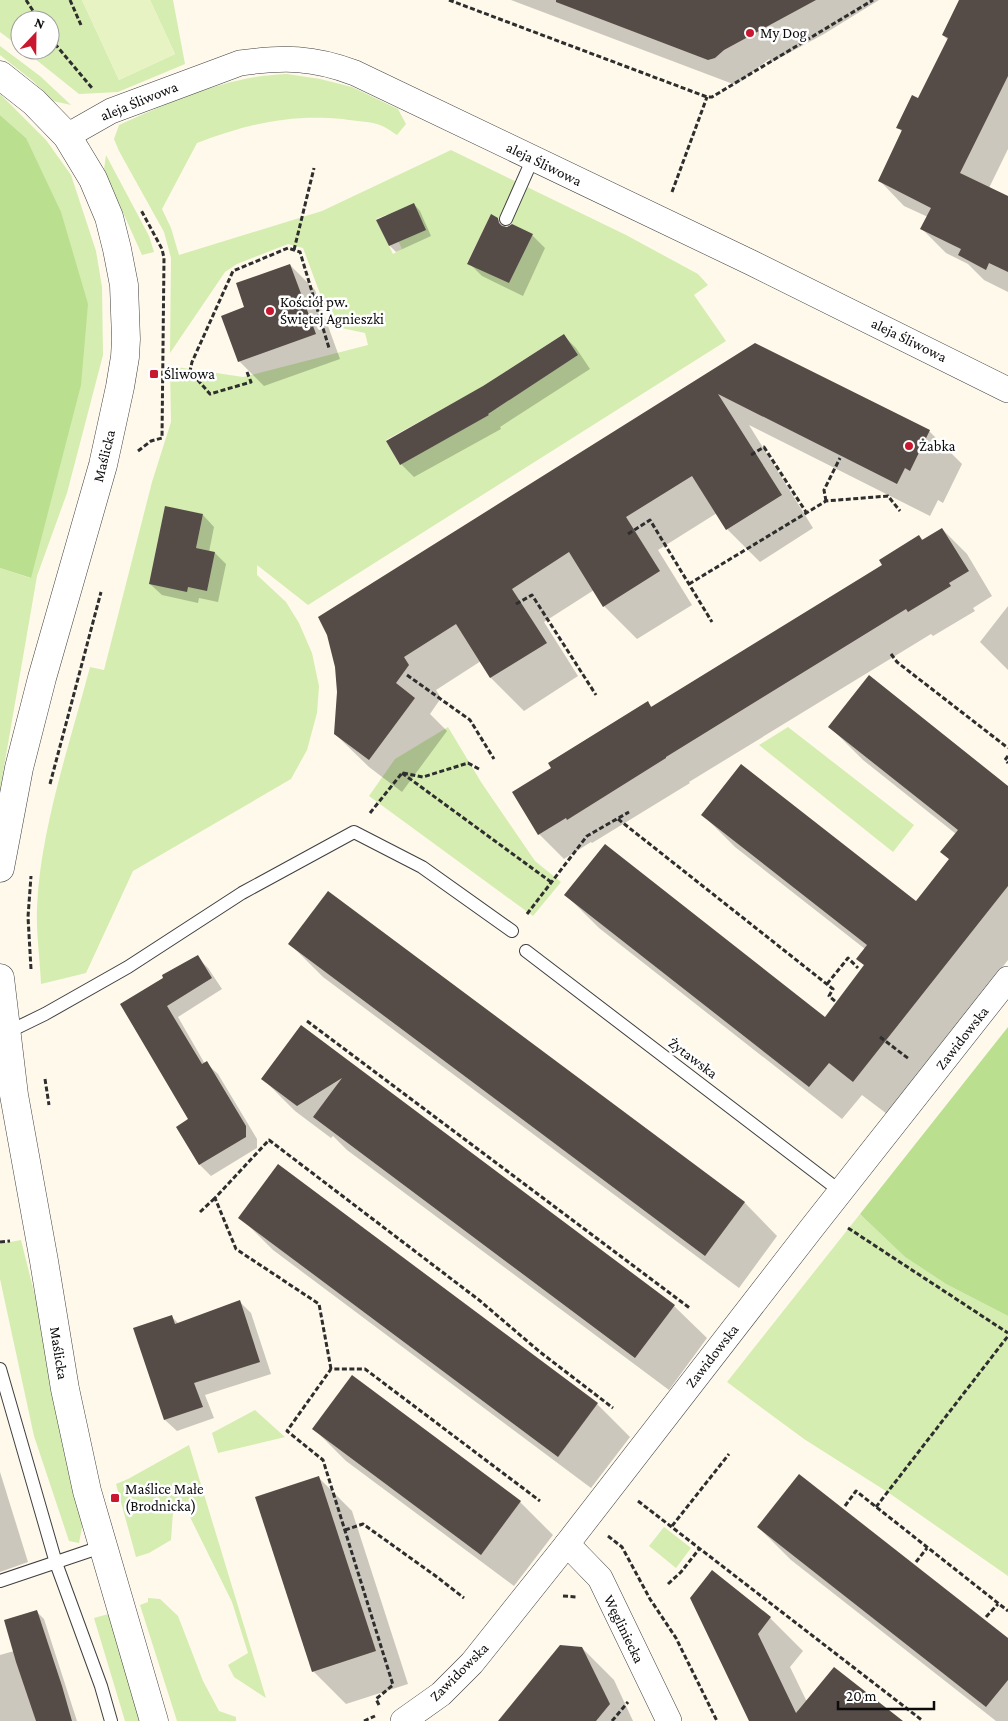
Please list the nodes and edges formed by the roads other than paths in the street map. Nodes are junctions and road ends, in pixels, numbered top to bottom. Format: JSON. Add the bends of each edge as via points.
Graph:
{"nodes":[{"id":1,"x":0,"y":75,"type":"edge"},
{"id":2,"x":66,"y":136,"type":"junction"},
{"id":3,"x":533,"y":158,"type":"junction"},
{"id":4,"x":506,"y":219,"type":"dead end"},
{"id":5,"x":1008,"y":390,"type":"edge"},
{"id":6,"x":0,"y":868,"type":"edge"},
{"id":7,"x":512,"y":931,"type":"dead end"},
{"id":8,"x":526,"y":951,"type":"dead end"},
{"id":9,"x":0,"y":978,"type":"edge"},
{"id":10,"x":1008,"y":979,"type":"edge"},
{"id":11,"x":6,"y":1033,"type":"junction"},
{"id":12,"x":7,"y":1096,"type":"edge"},
{"id":13,"x":840,"y":1191,"type":"junction"},
{"id":14,"x":0,"y":1369,"type":"edge"},
{"id":15,"x":568,"y":1544,"type":"junction"},
{"id":16,"x":104,"y":1546,"type":"junction"},
{"id":17,"x":56,"y":1563,"type":"junction"},
{"id":18,"x":0,"y":1581,"type":"edge"},
{"id":19,"x":393,"y":1716,"type":"edge"},
{"id":20,"x":111,"y":1721,"type":"edge"},
{"id":21,"x":154,"y":1721,"type":"edge"},
{"id":22,"x":670,"y":1721,"type":"edge"}],
"edges":[{"from":1,"to":2,"type":"street","name":"Maślicka","via":[[34,102]]},
{"from":2,"to":3,"type":"street","name":"aleja Śliwowa","via":[[111,111],[240,64],[281,59],[316,60],[355,73]]},
{"from":2,"to":6,"type":"street","name":"Maślicka","via":[[93,179],[109,217],[124,284],[125,357],[103,465],[19,768]]},
{"from":3,"to":4,"type":"lane"},
{"from":3,"to":5,"type":"street","name":"aleja Śliwowa"},
{"from":7,"to":11,"type":"lane","via":[[422,867],[354,832],[242,893],[128,967]]},
{"from":8,"to":13,"type":"lane","name":"Żytawska"},
{"from":9,"to":11,"type":"street","name":"Maślicka"},
{"from":10,"to":13,"type":"street","name":"Zawidowska"},
{"from":11,"to":12,"type":"street","name":"Maślicka"},
{"from":12,"to":16,"type":"street","name":"Maślicka","via":[[65,1389],[87,1491]]},
{"from":13,"to":15,"type":"street","name":"Zawidowska"},
{"from":14,"to":17,"type":"lane"},
{"from":15,"to":19,"type":"street","name":"Zawidowska","via":[[472,1663],[441,1694]]},
{"from":15,"to":22,"type":"street","name":"Węgliniecka","via":[[600,1578]]},
{"from":16,"to":17,"type":"lane"},
{"from":16,"to":21,"type":"street","name":"Maślicka"},
{"from":17,"to":18,"type":"lane"},
{"from":17,"to":20,"type":"lane"}]}
